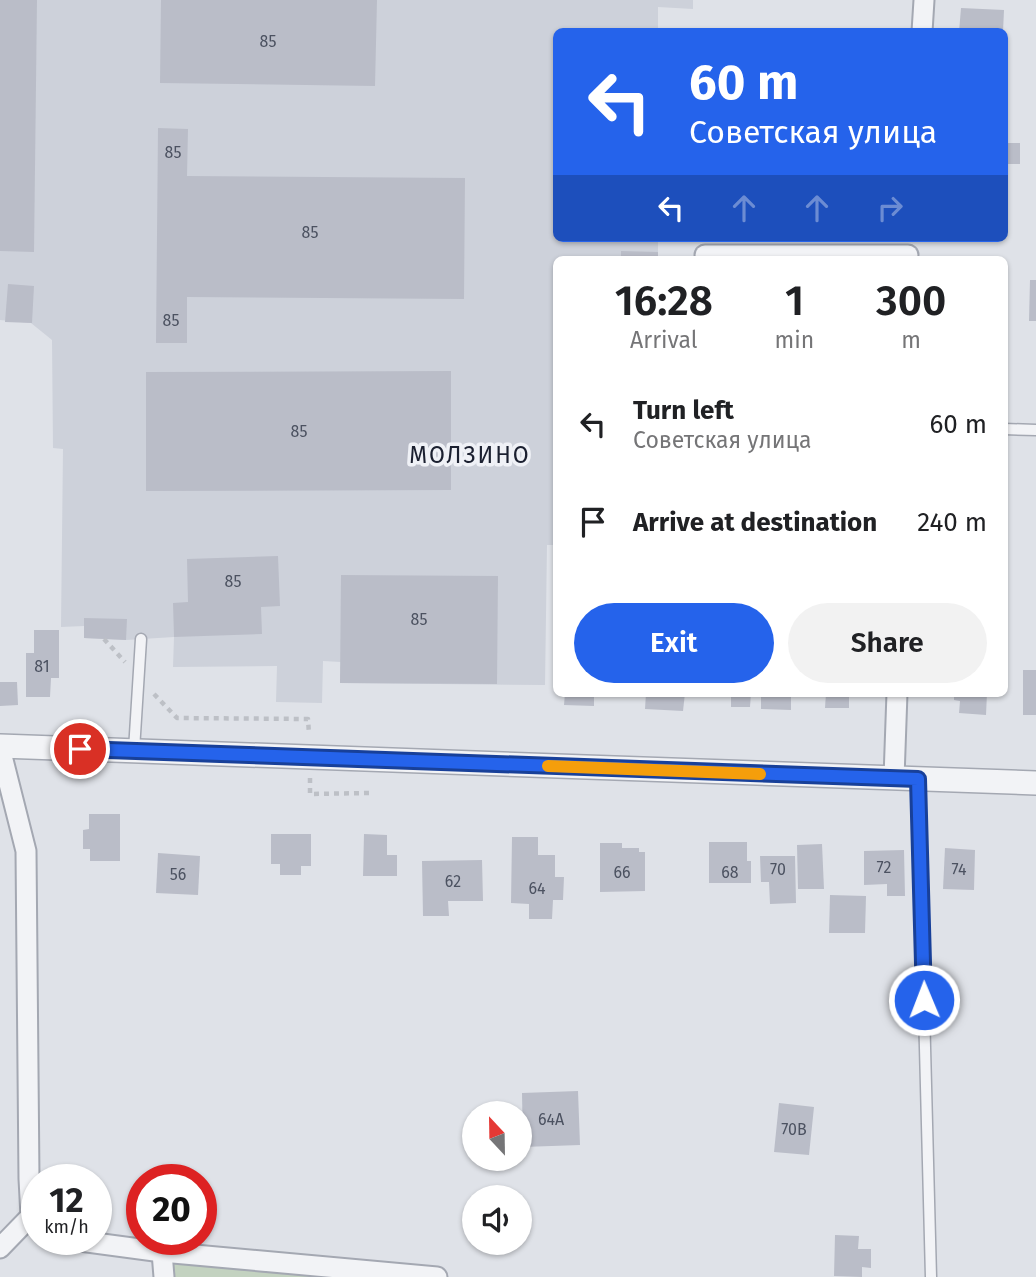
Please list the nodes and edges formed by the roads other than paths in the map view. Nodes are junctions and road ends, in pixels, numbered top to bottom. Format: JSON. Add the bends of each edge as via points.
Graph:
{"nodes":[{"id":1,"x":924,"y":0,"type":"edge"},
{"id":2,"x":922,"y":28,"type":"edge"},
{"id":3,"x":908,"y":251,"type":"edge"},
{"id":4,"x":705,"y":255,"type":"dead end"},
{"id":5,"x":1008,"y":429,"type":"edge"},
{"id":6,"x":1036,"y":430,"type":"edge"},
{"id":7,"x":141,"y":639,"type":"dead end"},
{"id":8,"x":897,"y":697,"type":"edge"},
{"id":9,"x":0,"y":747,"type":"edge"},
{"id":10,"x":134,"y":751,"type":"junction"},
{"id":11,"x":894,"y":778,"type":"junction"},
{"id":12,"x":918,"y":779,"type":"junction"},
{"id":13,"x":1036,"y":783,"type":"edge"},
{"id":14,"x":32,"y":1164,"type":"edge"},
{"id":15,"x":21,"y":1230,"type":"edge"},
{"id":16,"x":0,"y":1248,"type":"edge"},
{"id":17,"x":162,"y":1255,"type":"edge"},
{"id":18,"x":195,"y":1255,"type":"edge"},
{"id":19,"x":164,"y":1277,"type":"edge"},
{"id":20,"x":437,"y":1277,"type":"edge"},
{"id":21,"x":931,"y":1277,"type":"edge"}],
"edges":[{"from":1,"to":2,"type":"street"},
{"from":3,"to":4,"type":"street"},
{"from":5,"to":6,"type":"lane"},
{"from":7,"to":10,"type":"lane"},
{"from":8,"to":11,"type":"street"},
{"from":9,"to":10,"type":"street"},
{"from":9,"to":14,"type":"street","via":[[26,851]]},
{"from":10,"to":11,"type":"street"},
{"from":11,"to":12,"type":"street"},
{"from":12,"to":13,"type":"street"},
{"from":12,"to":21,"type":"lane"},
{"from":15,"to":16,"type":"street"},
{"from":17,"to":19,"type":"street"},
{"from":18,"to":20,"type":"street"}]}
